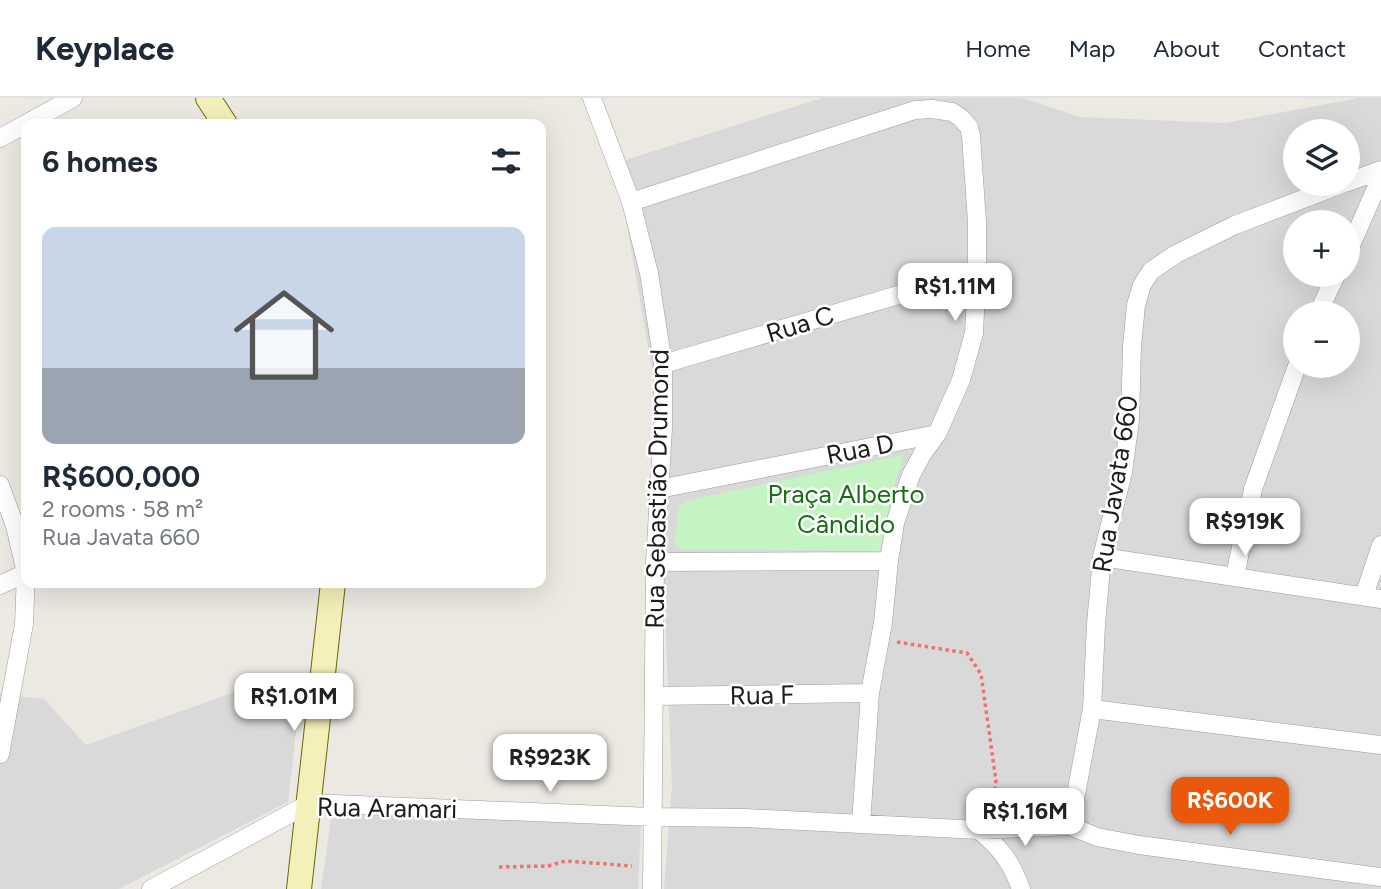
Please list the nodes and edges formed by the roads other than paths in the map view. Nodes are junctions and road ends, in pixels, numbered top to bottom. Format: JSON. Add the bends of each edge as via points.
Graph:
{"nodes":[{"id":1,"x":73,"y":98,"type":"edge"},
{"id":2,"x":208,"y":98,"type":"edge"},
{"id":3,"x":593,"y":98,"type":"edge"},
{"id":4,"x":35,"y":119,"type":"edge"},
{"id":5,"x":222,"y":119,"type":"edge"},
{"id":6,"x":21,"y":126,"type":"edge"},
{"id":7,"x":0,"y":138,"type":"edge"},
{"id":8,"x":1381,"y":170,"type":"edge"},
{"id":9,"x":1381,"y":177,"type":"edge"},
{"id":10,"x":1360,"y":178,"type":"edge"},
{"id":11,"x":1310,"y":196,"type":"edge"},
{"id":12,"x":631,"y":202,"type":"junction"},
{"id":13,"x":1360,"y":225,"type":"edge"},
{"id":14,"x":977,"y":272,"type":"junction"},
{"id":15,"x":663,"y":364,"type":"junction"},
{"id":16,"x":1293,"y":378,"type":"edge"},
{"id":17,"x":937,"y":433,"type":"junction"},
{"id":18,"x":0,"y":485,"type":"edge"},
{"id":19,"x":659,"y":489,"type":"junction"},
{"id":20,"x":1381,"y":545,"type":"edge"},
{"id":21,"x":21,"y":552,"type":"edge"},
{"id":22,"x":1102,"y":557,"type":"junction"},
{"id":23,"x":889,"y":561,"type":"junction"},
{"id":24,"x":655,"y":562,"type":"junction"},
{"id":25,"x":21,"y":575,"type":"edge"},
{"id":26,"x":1235,"y":576,"type":"junction"},
{"id":27,"x":0,"y":585,"type":"edge"},
{"id":28,"x":25,"y":588,"type":"edge"},
{"id":29,"x":332,"y":588,"type":"edge"},
{"id":30,"x":1373,"y":598,"type":"edge"},
{"id":31,"x":870,"y":694,"type":"junction"},
{"id":32,"x":654,"y":696,"type":"junction"},
{"id":33,"x":1092,"y":709,"type":"junction"},
{"id":34,"x":1381,"y":745,"type":"edge"},
{"id":35,"x":0,"y":754,"type":"edge"},
{"id":36,"x":310,"y":803,"type":"junction"},
{"id":37,"x":652,"y":817,"type":"junction"},
{"id":38,"x":861,"y":824,"type":"junction"},
{"id":39,"x":1070,"y":826,"type":"junction"},
{"id":40,"x":984,"y":830,"type":"junction"},
{"id":41,"x":1381,"y":877,"type":"edge"},
{"id":42,"x":151,"y":889,"type":"edge"},
{"id":43,"x":299,"y":889,"type":"edge"},
{"id":44,"x":652,"y":889,"type":"edge"},
{"id":45,"x":1021,"y":889,"type":"edge"}],
"edges":[{"from":1,"to":4,"type":"street"},
{"from":2,"to":5,"type":"main road"},
{"from":3,"to":12,"type":"street","name":"Rua Sebastião Drumond"},
{"from":6,"to":7,"type":"street"},
{"from":8,"to":10,"type":"street"},
{"from":9,"to":13,"type":"street"},
{"from":11,"to":22,"type":"street","name":"Rua Javata 660","via":[[1234,225],[1176,254],[1151,271],[1142,285],[1136,305],[1123,472]]},
{"from":12,"to":14,"type":"street","via":[[915,110],[952,112],[969,127],[971,136]]},
{"from":12,"to":15,"type":"street","name":"Rua Sebastião Drumond","via":[[649,273]]},
{"from":14,"to":15,"type":"street","name":"Rua C"},
{"from":14,"to":17,"type":"street","via":[[974,333],[961,380]]},
{"from":15,"to":19,"type":"street","name":"Rua Sebastião Drumond"},
{"from":16,"to":26,"type":"street","via":[[1253,489]]},
{"from":17,"to":19,"type":"street","name":"Rua D"},
{"from":17,"to":23,"type":"street","via":[[902,498]]},
{"from":18,"to":21,"type":"street"},
{"from":19,"to":24,"type":"street","name":"Rua Sebastião Drumond"},
{"from":20,"to":30,"type":"street"},
{"from":22,"to":26,"type":"street"},
{"from":22,"to":33,"type":"street","name":"Rua Javata 660"},
{"from":23,"to":24,"type":"street"},
{"from":23,"to":31,"type":"street"},
{"from":24,"to":32,"type":"street","name":"Rua Sebastião Drumond"},
{"from":25,"to":27,"type":"street"},
{"from":26,"to":30,"type":"street"},
{"from":28,"to":35,"type":"street","via":[[24,624]]},
{"from":29,"to":36,"type":"main road"},
{"from":31,"to":32,"type":"street","name":"Rua F"},
{"from":31,"to":38,"type":"street"},
{"from":32,"to":37,"type":"street","name":"Rua Sebastião Drumond"},
{"from":33,"to":34,"type":"street"},
{"from":33,"to":39,"type":"street","name":"Rua Javata 660"},
{"from":36,"to":37,"type":"street","name":"Rua Aramari"},
{"from":36,"to":42,"type":"street","name":"Rua Aramari"},
{"from":36,"to":43,"type":"main road"},
{"from":37,"to":38,"type":"street","name":"Rua Aramari"},
{"from":37,"to":44,"type":"street","name":"Rua Sebastião Drumond"},
{"from":38,"to":40,"type":"street","name":"Rua Aramari"},
{"from":39,"to":40,"type":"street","name":"Rua Aramari"},
{"from":39,"to":41,"type":"street","via":[[1139,845]]},
{"from":40,"to":45,"type":"street","via":[[1014,869]]}]}
